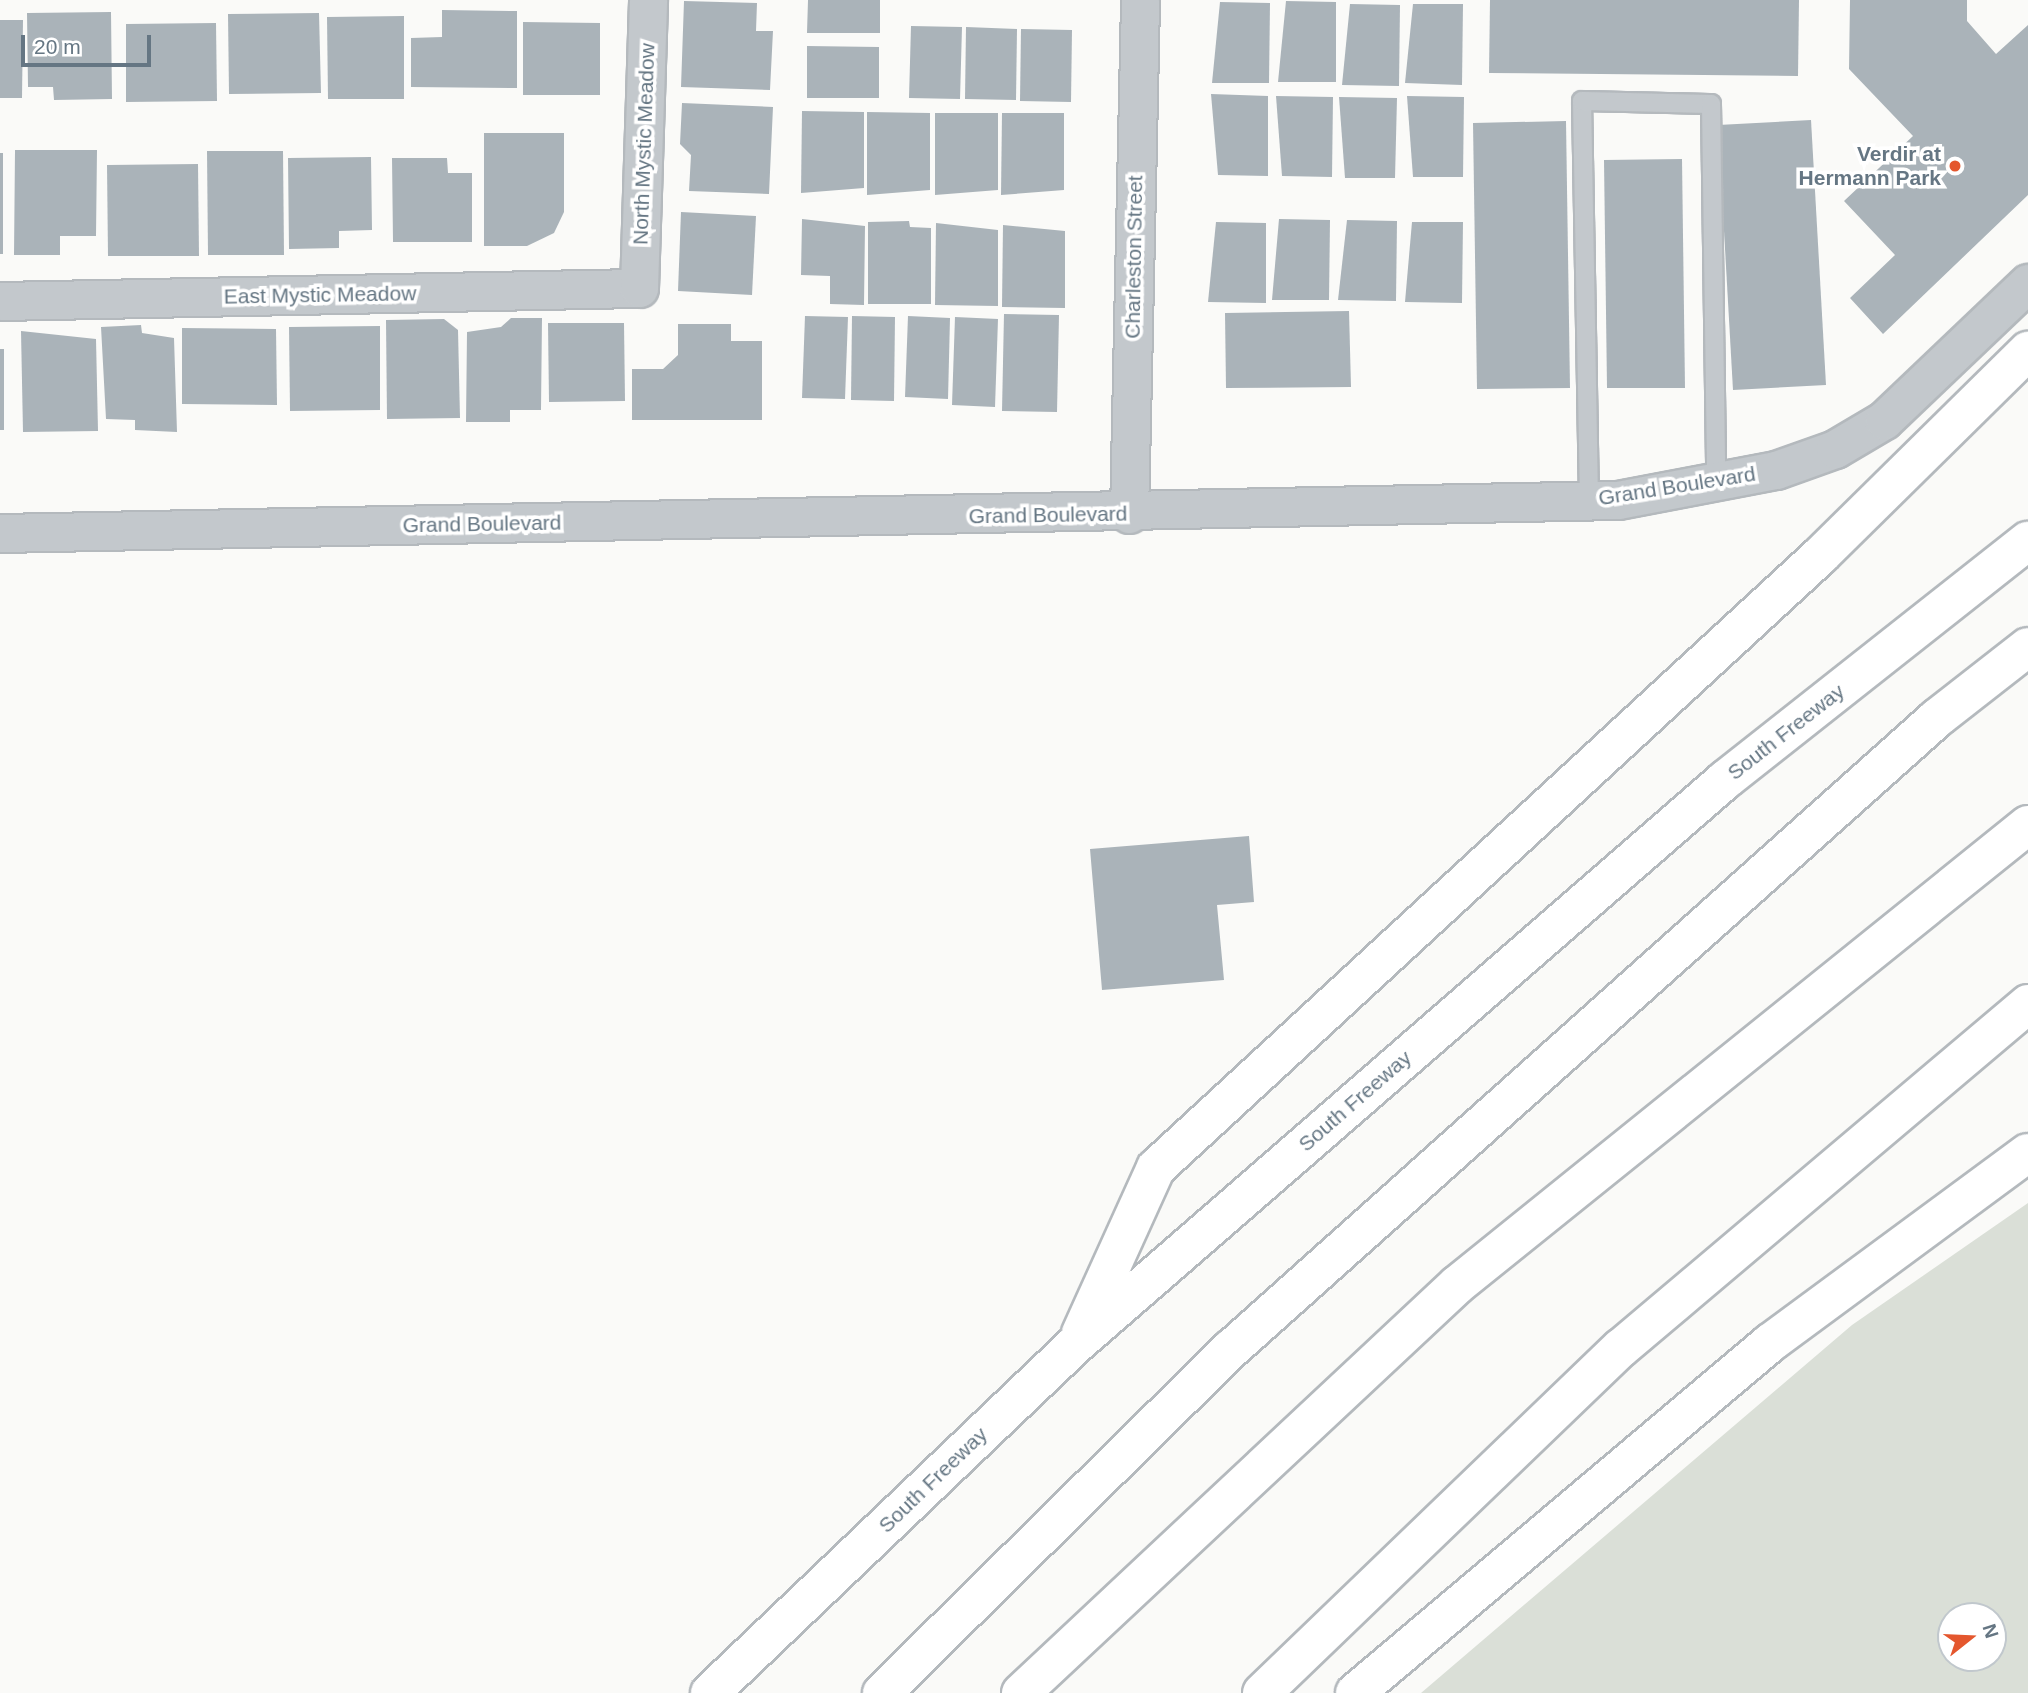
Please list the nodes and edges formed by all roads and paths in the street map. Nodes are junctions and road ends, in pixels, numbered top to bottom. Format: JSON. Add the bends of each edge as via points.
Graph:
{"nodes":[{"id":1,"x":648,"y":0,"type":"edge"},
{"id":2,"x":1140,"y":0,"type":"edge"},
{"id":3,"x":2028,"y":284,"type":"edge"},
{"id":4,"x":639,"y":288,"type":"joint"},
{"id":5,"x":0,"y":301,"type":"edge"},
{"id":6,"x":2028,"y":351,"type":"edge"},
{"id":7,"x":1716,"y":482,"type":"junction"},
{"id":8,"x":1589,"y":500,"type":"junction"},
{"id":9,"x":1129,"y":514,"type":"junction"},
{"id":10,"x":0,"y":533,"type":"edge"},
{"id":11,"x":2028,"y":541,"type":"edge"},
{"id":12,"x":2028,"y":647,"type":"edge"},
{"id":13,"x":2028,"y":824,"type":"edge"},
{"id":14,"x":2028,"y":1004,"type":"edge"},
{"id":15,"x":2028,"y":1153,"type":"edge"},
{"id":16,"x":1076,"y":1344,"type":"junction"},
{"id":17,"x":710,"y":1693,"type":"edge"},
{"id":18,"x":882,"y":1693,"type":"edge"},
{"id":19,"x":1021,"y":1693,"type":"edge"},
{"id":20,"x":1262,"y":1693,"type":"edge"},
{"id":21,"x":1355,"y":1693,"type":"edge"}],
"edges":[{"from":1,"to":4,"type":"street","name":"North Mystic Meadow"},
{"from":2,"to":9,"type":"street","name":"Charleston Street"},
{"from":3,"to":7,"type":"street","name":"Grand Boulevard","via":[[1884,420],[1835,449]]},
{"from":4,"to":5,"type":"street","name":"East Mystic Meadow"},
{"from":6,"to":16,"type":"highway","via":[[1821,555],[1156,1168]]},
{"from":7,"to":8,"type":"street","name":"Grand Boulevard"},
{"from":7,"to":8,"type":"lane","via":[[1711,104],[1582,101]]},
{"from":8,"to":9,"type":"street","name":"Grand Boulevard"},
{"from":9,"to":10,"type":"street","name":"Grand Boulevard"},
{"from":11,"to":16,"type":"highway","name":"South Freeway","via":[[1725,780]]},
{"from":12,"to":18,"type":"highway","via":[[1937,718],[1230,1350]]},
{"from":13,"to":19,"type":"highway","via":[[1457,1285]]},
{"from":14,"to":20,"type":"highway","via":[[1621,1349]]},
{"from":15,"to":21,"type":"highway","via":[[1770,1343]]},
{"from":16,"to":17,"type":"highway","name":"South Freeway"}]}
